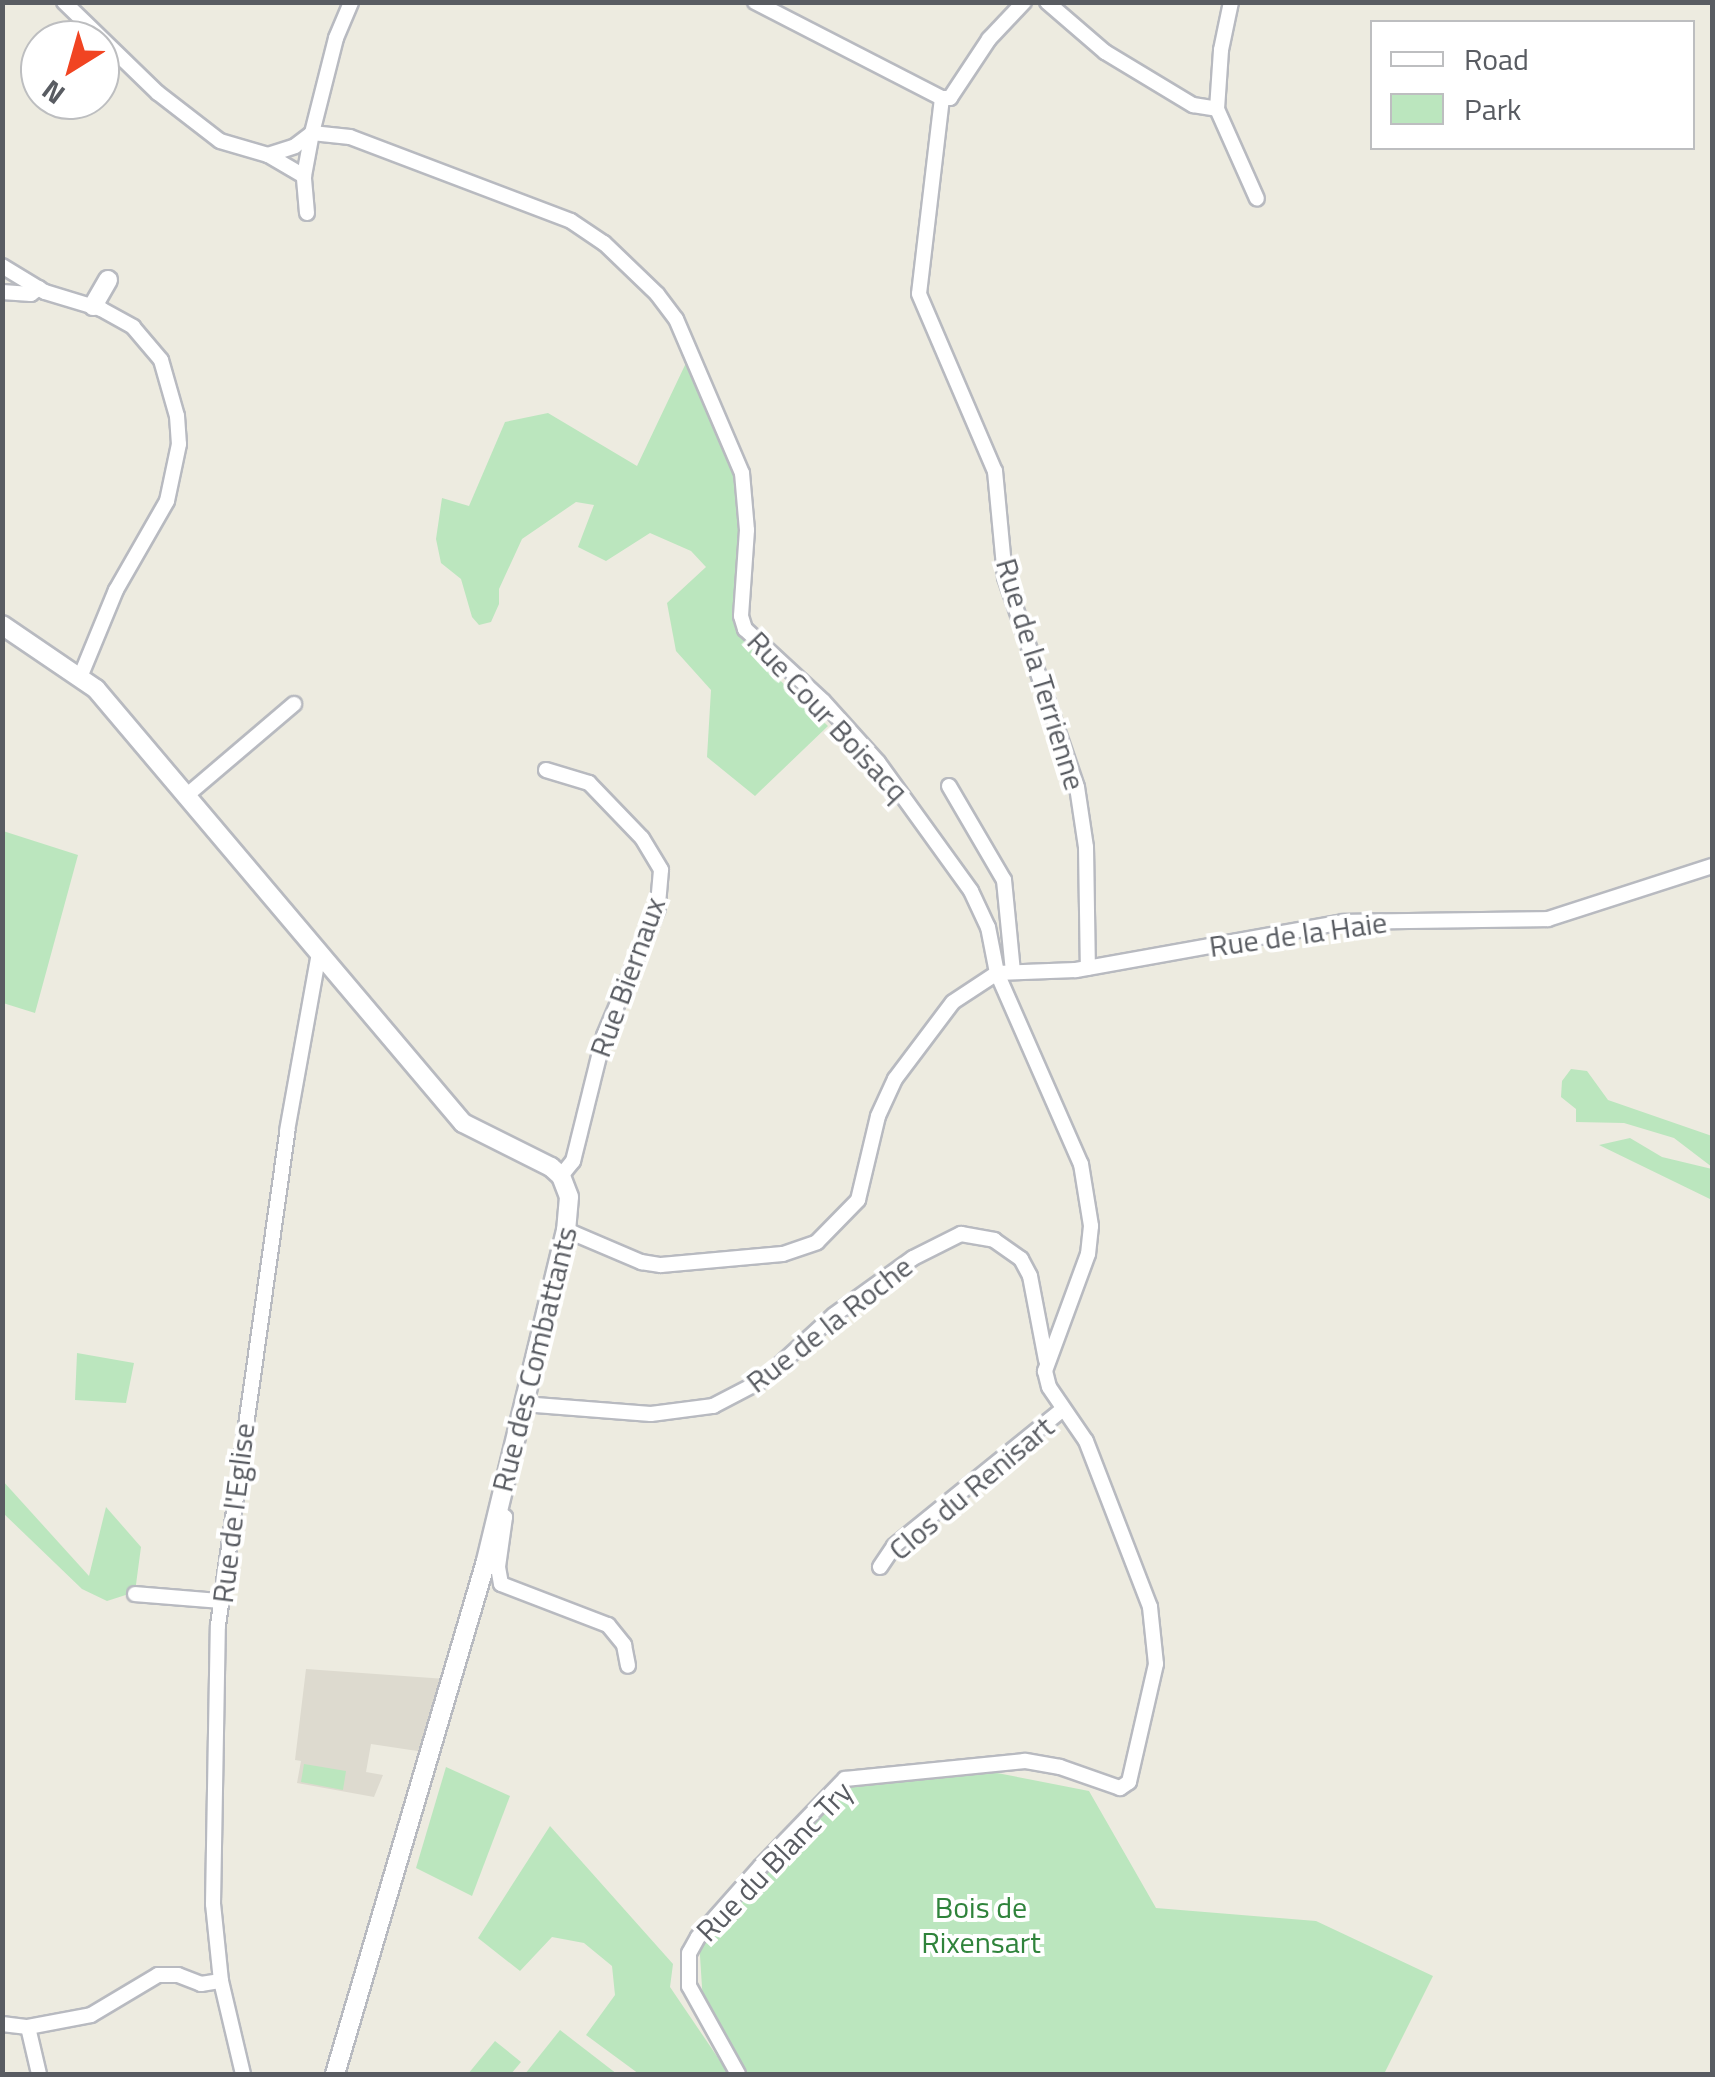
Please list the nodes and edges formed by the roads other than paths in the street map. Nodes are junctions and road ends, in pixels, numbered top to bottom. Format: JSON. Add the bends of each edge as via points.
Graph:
{"nodes":[{"id":1,"x":351,"y":2,"type":"edge"},
{"id":2,"x":755,"y":2,"type":"edge"},
{"id":3,"x":1024,"y":2,"type":"edge"},
{"id":4,"x":1046,"y":2,"type":"edge"},
{"id":5,"x":1231,"y":2,"type":"edge"},
{"id":6,"x":120,"y":59,"type":"edge"},
{"id":7,"x":942,"y":98,"type":"junction"},
{"id":8,"x":1217,"y":109,"type":"junction"},
{"id":9,"x":312,"y":134,"type":"junction"},
{"id":10,"x":268,"y":154,"type":"junction"},
{"id":11,"x":304,"y":176,"type":"junction"},
{"id":12,"x":1257,"y":198,"type":"dead end"},
{"id":13,"x":307,"y":213,"type":"dead end"},
{"id":14,"x":2,"y":266,"type":"edge"},
{"id":15,"x":108,"y":280,"type":"dead end"},
{"id":16,"x":40,"y":288,"type":"junction"},
{"id":17,"x":2,"y":292,"type":"edge"},
{"id":18,"x":93,"y":306,"type":"junction"},
{"id":19,"x":2,"y":625,"type":"edge"},
{"id":20,"x":81,"y":675,"type":"junction"},
{"id":21,"x":294,"y":704,"type":"dead end"},
{"id":22,"x":546,"y":770,"type":"dead end"},
{"id":23,"x":949,"y":786,"type":"dead end"},
{"id":24,"x":186,"y":796,"type":"junction"},
{"id":25,"x":1712,"y":866,"type":"edge"},
{"id":26,"x":319,"y":954,"type":"junction"},
{"id":27,"x":1088,"y":968,"type":"junction"},
{"id":28,"x":1014,"y":971,"type":"junction"},
{"id":29,"x":997,"y":973,"type":"junction"},
{"id":30,"x":561,"y":1176,"type":"junction"},
{"id":31,"x":566,"y":1230,"type":"junction"},
{"id":32,"x":1046,"y":1360,"type":"junction"},
{"id":33,"x":524,"y":1404,"type":"junction"},
{"id":34,"x":1063,"y":1410,"type":"junction"},
{"id":35,"x":497,"y":1511,"type":"junction"},
{"id":36,"x":880,"y":1567,"type":"dead end"},
{"id":37,"x":136,"y":1594,"type":"dead end"},
{"id":38,"x":220,"y":1601,"type":"junction"},
{"id":39,"x":628,"y":1666,"type":"dead end"},
{"id":40,"x":221,"y":1981,"type":"junction"},
{"id":41,"x":2,"y":2024,"type":"edge"},
{"id":42,"x":28,"y":2027,"type":"junction"},
{"id":43,"x":39,"y":2074,"type":"edge"},
{"id":44,"x":244,"y":2074,"type":"edge"},
{"id":45,"x":336,"y":2074,"type":"edge"},
{"id":46,"x":738,"y":2074,"type":"edge"}],
"edges":[{"from":1,"to":9,"type":"street"},
{"from":2,"to":7,"type":"street"},
{"from":3,"to":7,"type":"street","via":[[950,98]]},
{"from":4,"to":8,"type":"street","via":[[1104,52],[1193,105]]},
{"from":5,"to":8,"type":"street"},
{"from":6,"to":10,"type":"street","via":[[202,130]]},
{"from":7,"to":27,"type":"street","name":"Rue de la Terrienne","via":[[919,294],[995,471],[1006,577],[1077,787],[1086,847]]},
{"from":8,"to":12,"type":"street"},
{"from":9,"to":10,"type":"street"},
{"from":9,"to":11,"type":"street"},
{"from":9,"to":29,"type":"street","name":"Rue Cour Boisacq","via":[[350,137],[542,206],[604,243],[657,294],[676,320],[742,472],[745,629],[823,701],[896,784],[979,906]]},
{"from":10,"to":11,"type":"street"},
{"from":11,"to":13,"type":"street"},
{"from":14,"to":16,"type":"street"},
{"from":15,"to":18,"type":"street"},
{"from":16,"to":17,"type":"street"},
{"from":16,"to":18,"type":"street"},
{"from":18,"to":20,"type":"street","via":[[152,344],[168,382],[179,444],[167,500],[101,622]]},
{"from":19,"to":20,"type":"street"},
{"from":20,"to":24,"type":"street"},
{"from":21,"to":24,"type":"street"},
{"from":22,"to":30,"type":"street","name":"Rue Biernaux","via":[[589,782],[649,846],[660,870],[658,908],[604,1036],[573,1161]]},
{"from":23,"to":28,"type":"street","via":[[1004,880]]},
{"from":24,"to":26,"type":"street"},
{"from":25,"to":27,"type":"street","name":"Rue de la Haie","via":[[1548,919],[1344,922]]},
{"from":26,"to":30,"type":"street","via":[[463,1122]]},
{"from":26,"to":38,"type":"street","name":"Rue de l'Eglise"},
{"from":27,"to":28,"type":"street","name":"Rue de la Haie"},
{"from":28,"to":29,"type":"street","name":"Rue de la Haie"},
{"from":29,"to":31,"type":"street","via":[[953,1002],[895,1078],[878,1116],[858,1200],[817,1242],[783,1254],[661,1265]]},
{"from":29,"to":32,"type":"street","name":"Rue Cour Boisacq","via":[[1081,1164],[1088,1200],[1088,1254]]},
{"from":30,"to":31,"type":"street","name":"Rue des Combattants","via":[[570,1207]]},
{"from":31,"to":33,"type":"street","name":"Rue des Combattants"},
{"from":32,"to":33,"type":"street","name":"Rue de la Roche","via":[[1021,1259],[994,1240],[961,1234],[914,1258],[834,1315],[762,1380],[713,1406],[650,1414]]},
{"from":32,"to":34,"type":"street","name":"Rue du Blanc Try","via":[[1049,1387]]},
{"from":33,"to":35,"type":"street","name":"Rue des Combattants"},
{"from":34,"to":36,"type":"street","name":"Clos du Renisart","via":[[894,1546]]},
{"from":34,"to":46,"type":"street","name":"Rue du Blanc Try","via":[[1092,1456],[1154,1624],[1155,1678],[1130,1782],[1120,1788],[1060,1766],[1026,1762],[844,1779],[689,1954],[690,1986]]},
{"from":35,"to":39,"type":"street","via":[[505,1517],[501,1584],[608,1624],[624,1645]]},
{"from":35,"to":45,"type":"street","name":"Rue des Combattants"},
{"from":37,"to":38,"type":"street"},
{"from":38,"to":40,"type":"street","name":"Rue de l'Eglise","via":[[212,1904]]},
{"from":40,"to":42,"type":"street","via":[[154,1976],[98,2012]]},
{"from":40,"to":44,"type":"street","name":"Rue de l'Eglise"},
{"from":41,"to":42,"type":"street"},
{"from":42,"to":43,"type":"street"}]}
